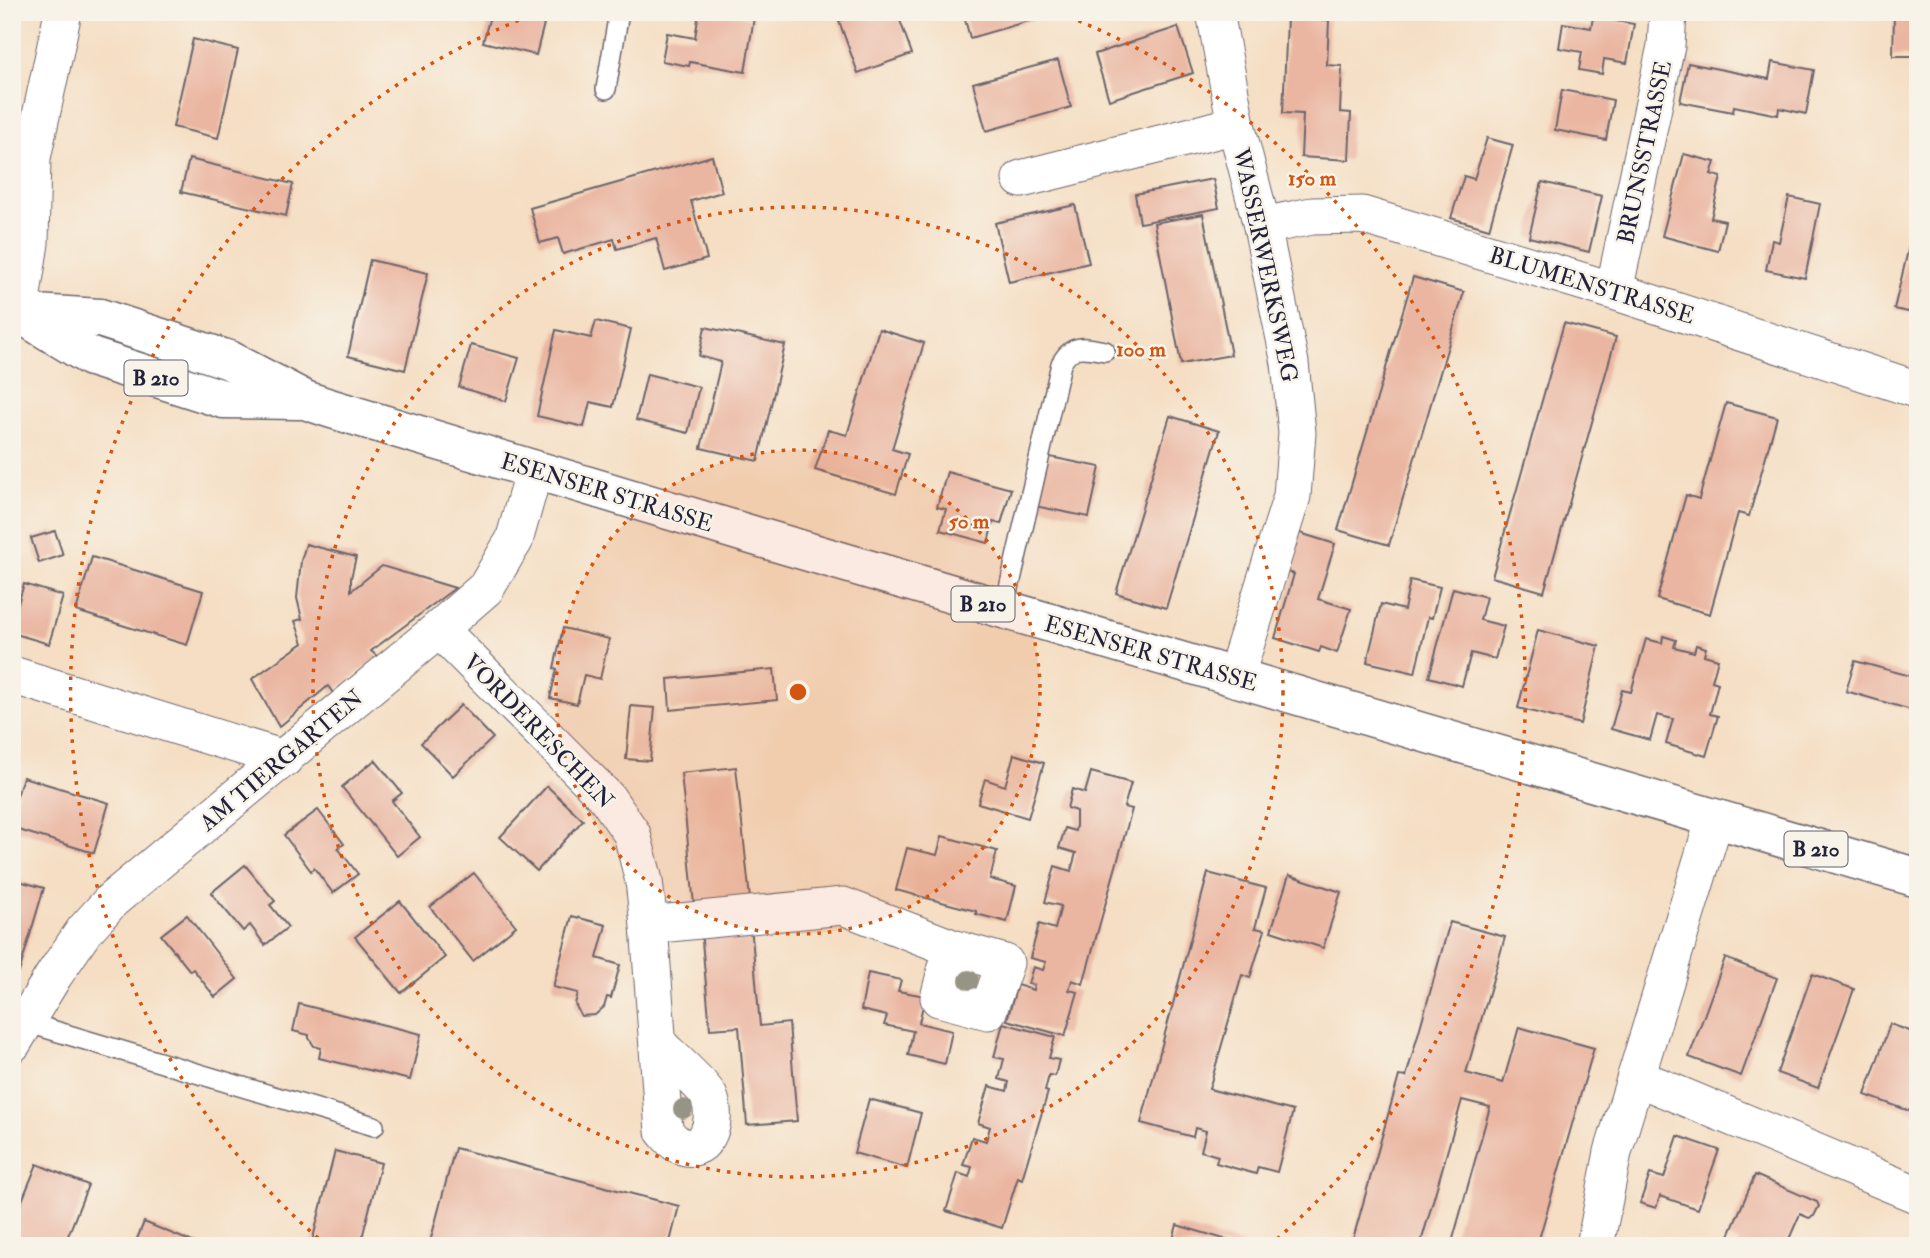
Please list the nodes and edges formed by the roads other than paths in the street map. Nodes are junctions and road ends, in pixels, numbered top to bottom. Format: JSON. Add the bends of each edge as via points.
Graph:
{"nodes":[{"id":1,"x":62,"y":12,"type":"edge"},
{"id":2,"x":619,"y":12,"type":"edge"},
{"id":3,"x":1215,"y":12,"type":"edge"},
{"id":4,"x":1668,"y":12,"type":"edge"},
{"id":5,"x":606,"y":89,"type":"dead end"},
{"id":6,"x":1236,"y":125,"type":"junction"},
{"id":7,"x":32,"y":158,"type":"junction"},
{"id":8,"x":1021,"y":179,"type":"dead end"},
{"id":9,"x":12,"y":202,"type":"edge"},
{"id":10,"x":1262,"y":226,"type":"junction"},
{"id":11,"x":1614,"y":291,"type":"junction"},
{"id":12,"x":16,"y":312,"type":"edge"},
{"id":13,"x":1105,"y":351,"type":"dead end"},
{"id":14,"x":1918,"y":390,"type":"edge"},
{"id":15,"x":534,"y":470,"type":"junction"},
{"id":16,"x":1004,"y":610,"type":"junction"},
{"id":17,"x":439,"y":629,"type":"junction"},
{"id":18,"x":12,"y":675,"type":"edge"},
{"id":19,"x":1236,"y":678,"type":"junction"},
{"id":20,"x":284,"y":759,"type":"junction"},
{"id":21,"x":1715,"y":818,"type":"junction"},
{"id":22,"x":1918,"y":878,"type":"edge"},
{"id":23,"x":649,"y":925,"type":"junction"},
{"id":24,"x":952,"y":948,"type":"dead end"},
{"id":25,"x":19,"y":1033,"type":"edge"},
{"id":26,"x":659,"y":1045,"type":"dead end"},
{"id":27,"x":1636,"y":1077,"type":"junction"},
{"id":28,"x":374,"y":1126,"type":"dead end"},
{"id":29,"x":1918,"y":1195,"type":"edge"},
{"id":30,"x":1595,"y":1246,"type":"edge"}],
"edges":[{"from":1,"to":7,"type":"street"},
{"from":2,"to":5,"type":"lane"},
{"from":3,"to":6,"type":"street","name":"WASSERWERKSWEG"},
{"from":4,"to":11,"type":"street","name":"BRUNSSTRASSE","via":[[1666,46]]},
{"from":6,"to":8,"type":"street"},
{"from":6,"to":10,"type":"street","name":"WASSERWERKSWEG"},
{"from":7,"to":9,"type":"street"},
{"from":7,"to":12,"type":"street","via":[[30,243]]},
{"from":10,"to":11,"type":"street","name":"BLUMENSTRASSE","via":[[1312,216],[1362,215]]},
{"from":10,"to":19,"type":"street","name":"WASSERWERKSWEG","via":[[1290,363],[1297,433],[1292,496]]},
{"from":11,"to":14,"type":"street","name":"BLUMENSTRASSE"},
{"from":12,"to":15,"type":"main road","name":"ESENSER STRASSE","number":"B 210","via":[[90,357],[223,399],[305,400]]},
{"from":13,"to":16,"type":"lane","via":[[1072,349],[1061,364]]},
{"from":15,"to":16,"type":"main road","name":"ESENSER STRASSE","number":"B 210"},
{"from":15,"to":17,"type":"street","name":"AM TIERGARTEN","via":[[508,552],[486,587]]},
{"from":16,"to":19,"type":"main road","name":"ESENSER STRASSE","number":"B 210"},
{"from":17,"to":20,"type":"street","name":"AM TIERGARTEN"},
{"from":17,"to":23,"type":"street","name":"VORDERESCHEN","via":[[607,797],[632,834]]},
{"from":18,"to":20,"type":"street"},
{"from":19,"to":21,"type":"main road","name":"ESENSER STRASSE","number":"B 210"},
{"from":20,"to":25,"type":"street","name":"AM TIERGARTEN","via":[[112,900],[84,931]]},
{"from":21,"to":22,"type":"main road","name":"ESENSER STRASSE","number":"B 210"},
{"from":21,"to":27,"type":"street"},
{"from":23,"to":24,"type":"street","via":[[843,906]]},
{"from":23,"to":26,"type":"street","name":"VORDERESCHEN"},
{"from":25,"to":28,"type":"lane"},
{"from":27,"to":29,"type":"street"},
{"from":27,"to":30,"type":"street","via":[[1613,1152]]}]}
